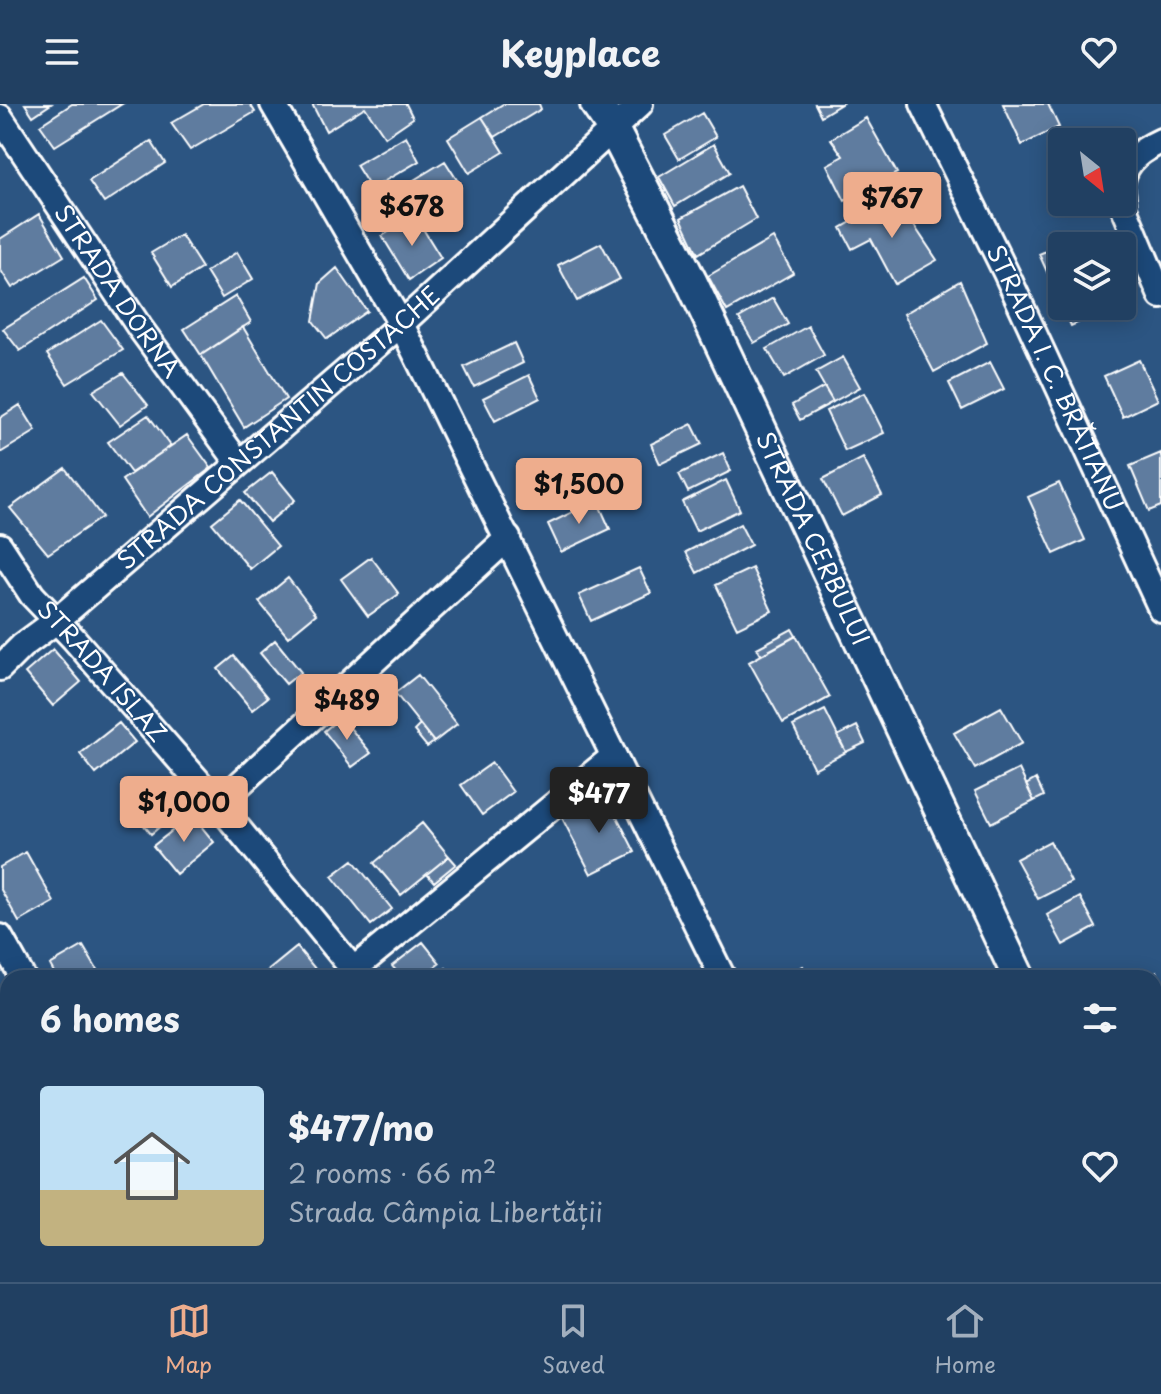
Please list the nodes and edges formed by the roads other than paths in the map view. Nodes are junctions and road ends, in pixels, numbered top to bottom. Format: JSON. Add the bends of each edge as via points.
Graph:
{"nodes":[{"id":1,"x":273,"y":104,"type":"edge"},
{"id":2,"x":640,"y":104,"type":"edge"},
{"id":3,"x":923,"y":104,"type":"edge"},
{"id":4,"x":605,"y":116,"type":"edge"},
{"id":5,"x":0,"y":117,"type":"edge"},
{"id":6,"x":1161,"y":141,"type":"edge"},
{"id":7,"x":1136,"y":158,"type":"edge"},
{"id":8,"x":1127,"y":216,"type":"edge"},
{"id":9,"x":1161,"y":296,"type":"edge"},
{"id":10,"x":401,"y":324,"type":"junction"},
{"id":11,"x":238,"y":462,"type":"junction"},
{"id":12,"x":508,"y":538,"type":"junction"},
{"id":13,"x":0,"y":546,"type":"edge"},
{"id":14,"x":1161,"y":609,"type":"edge"},
{"id":15,"x":56,"y":621,"type":"junction"},
{"id":16,"x":0,"y":668,"type":"edge"},
{"id":17,"x":614,"y":756,"type":"junction"},
{"id":18,"x":218,"y":804,"type":"junction"},
{"id":19,"x":0,"y":937,"type":"edge"},
{"id":20,"x":19,"y":970,"type":"edge"},
{"id":21,"x":353,"y":970,"type":"edge"},
{"id":22,"x":361,"y":970,"type":"edge"},
{"id":23,"x":719,"y":970,"type":"edge"},
{"id":24,"x":1015,"y":970,"type":"edge"}],
"edges":[{"from":1,"to":10,"type":"street"},
{"from":2,"to":4,"type":"street","name":"STRADA CONSTANTIN COSTACHE"},
{"from":3,"to":14,"type":"street","name":"STRADA I. C. BRĂTIANU"},
{"from":4,"to":10,"type":"street","name":"STRADA CONSTANTIN COSTACHE"},
{"from":4,"to":24,"type":"street","name":"STRADA CERBULUI","via":[[691,281]]},
{"from":5,"to":11,"type":"street","name":"STRADA DORNA","via":[[140,328]]},
{"from":6,"to":7,"type":"street"},
{"from":8,"to":9,"type":"street"},
{"from":10,"to":11,"type":"street","name":"STRADA CONSTANTIN COSTACHE"},
{"from":10,"to":12,"type":"street"},
{"from":11,"to":15,"type":"street","name":"STRADA CONSTANTIN COSTACHE"},
{"from":12,"to":17,"type":"street"},
{"from":12,"to":18,"type":"street"},
{"from":13,"to":15,"type":"street","name":"STRADA ISLAZ"},
{"from":15,"to":16,"type":"street","name":"STRADA CONSTANTIN COSTACHE"},
{"from":15,"to":18,"type":"street","name":"STRADA ISLAZ"},
{"from":17,"to":22,"type":"street"},
{"from":17,"to":23,"type":"street"},
{"from":18,"to":21,"type":"street","name":"STRADA ISLAZ"},
{"from":19,"to":20,"type":"street"}]}
